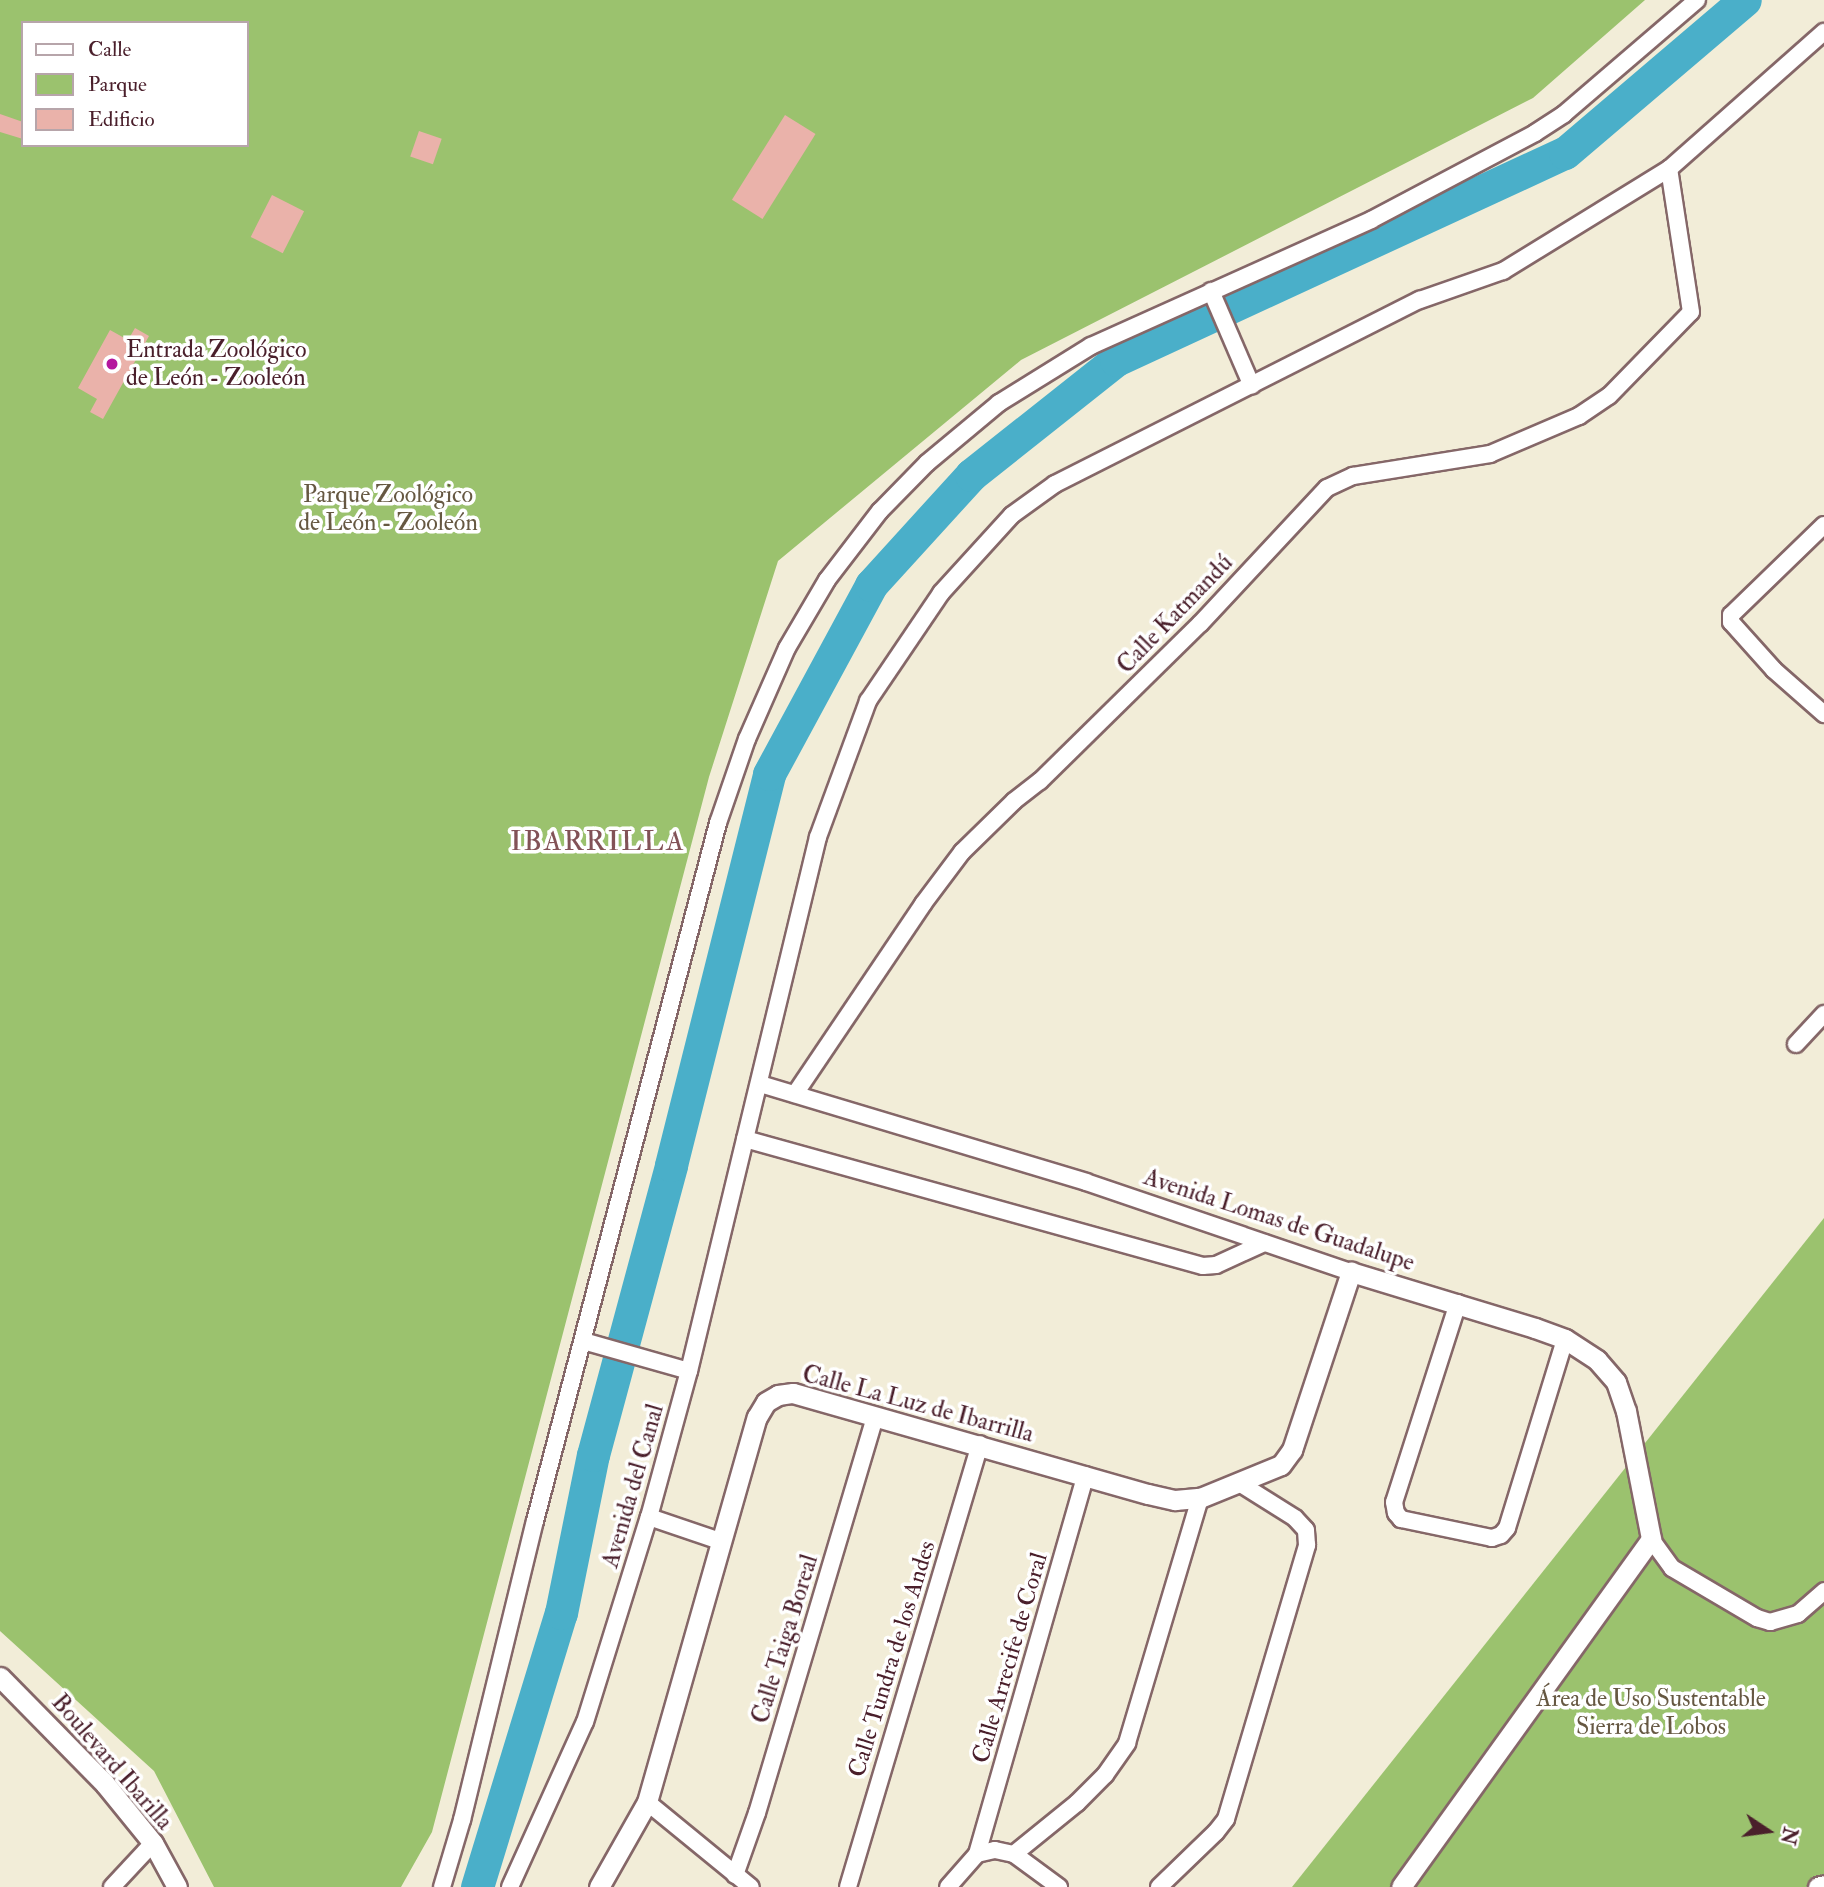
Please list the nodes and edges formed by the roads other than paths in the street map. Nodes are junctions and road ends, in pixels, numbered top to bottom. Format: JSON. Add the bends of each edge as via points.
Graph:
{"nodes":[{"id":1,"x":1696,"y":0,"type":"edge"},
{"id":2,"x":1824,"y":32,"type":"edge"},
{"id":3,"x":1669,"y":169,"type":"junction"},
{"id":4,"x":1211,"y":291,"type":"junction"},
{"id":5,"x":1248,"y":379,"type":"junction"},
{"id":6,"x":1824,"y":526,"type":"edge"},
{"id":7,"x":1824,"y":713,"type":"edge"},
{"id":8,"x":1824,"y":1014,"type":"edge"},
{"id":9,"x":1796,"y":1044,"type":"dead end"},
{"id":10,"x":760,"y":1084,"type":"junction"},
{"id":11,"x":795,"y":1094,"type":"junction"},
{"id":12,"x":745,"y":1139,"type":"junction"},
{"id":13,"x":1264,"y":1243,"type":"junction"},
{"id":14,"x":1351,"y":1272,"type":"junction"},
{"id":15,"x":1458,"y":1303,"type":"junction"},
{"id":16,"x":1565,"y":1339,"type":"junction"},
{"id":17,"x":590,"y":1343,"type":"junction"},
{"id":18,"x":689,"y":1371,"type":"junction"},
{"id":19,"x":875,"y":1416,"type":"junction"},
{"id":20,"x":980,"y":1444,"type":"junction"},
{"id":21,"x":1086,"y":1475,"type":"junction"},
{"id":22,"x":1241,"y":1484,"type":"junction"},
{"id":23,"x":1200,"y":1498,"type":"junction"},
{"id":24,"x":649,"y":1517,"type":"junction"},
{"id":25,"x":1651,"y":1539,"type":"junction"},
{"id":26,"x":720,"y":1541,"type":"junction"},
{"id":27,"x":1824,"y":1591,"type":"edge"},
{"id":28,"x":0,"y":1677,"type":"edge"},
{"id":29,"x":647,"y":1802,"type":"junction"},
{"id":30,"x":153,"y":1843,"type":"junction"},
{"id":31,"x":977,"y":1854,"type":"junction"},
{"id":32,"x":1014,"y":1854,"type":"junction"},
{"id":33,"x":735,"y":1875,"type":"junction"},
{"id":34,"x":1824,"y":1885,"type":"edge"},
{"id":35,"x":112,"y":1887,"type":"edge"},
{"id":36,"x":177,"y":1887,"type":"edge"},
{"id":37,"x":442,"y":1887,"type":"edge"},
{"id":38,"x":510,"y":1887,"type":"edge"},
{"id":39,"x":599,"y":1887,"type":"edge"},
{"id":40,"x":751,"y":1887,"type":"edge"},
{"id":41,"x":848,"y":1887,"type":"edge"},
{"id":42,"x":947,"y":1887,"type":"edge"},
{"id":43,"x":1059,"y":1887,"type":"edge"},
{"id":44,"x":1159,"y":1887,"type":"edge"},
{"id":45,"x":1401,"y":1887,"type":"edge"},
{"id":46,"x":1818,"y":1887,"type":"edge"}],
"edges":[{"from":1,"to":4,"type":"street","via":[[1564,114],[1535,133],[1371,220]]},
{"from":2,"to":3,"type":"street","name":"Avenida del Canal"},
{"from":3,"to":5,"type":"street","name":"Avenida del Canal","via":[[1503,271],[1420,300]]},
{"from":3,"to":11,"type":"street","name":"Calle Katmandú","via":[[1691,312],[1609,396],[1579,416],[1490,454],[1353,476],[1327,488],[1190,634],[962,852]]},
{"from":4,"to":5,"type":"street"},
{"from":4,"to":17,"type":"street","via":[[1091,346],[999,403],[927,463],[880,511],[787,648],[747,739],[718,823]]},
{"from":5,"to":10,"type":"street","name":"Avenida del Canal","via":[[1055,484],[1012,515],[941,593],[863,713],[818,837]]},
{"from":6,"to":7,"type":"street","via":[[1733,609],[1731,622],[1774,670]]},
{"from":8,"to":9,"type":"street"},
{"from":10,"to":11,"type":"street","name":"Avenida Lomas de Guadalupe"},
{"from":10,"to":12,"type":"street","name":"Avenida del Canal"},
{"from":11,"to":13,"type":"street","name":"Avenida Lomas de Guadalupe","via":[[1086,1182]]},
{"from":12,"to":13,"type":"street","via":[[1203,1266],[1216,1265]]},
{"from":12,"to":18,"type":"street","name":"Avenida del Canal"},
{"from":13,"to":14,"type":"street","name":"Avenida Lomas de Guadalupe"},
{"from":14,"to":15,"type":"street","name":"Avenida Lomas de Guadalupe"},
{"from":14,"to":22,"type":"street","name":"Calle La Luz de Ibarrilla","via":[[1292,1450],[1281,1465]]},
{"from":15,"to":16,"type":"street","name":"Avenida Lomas de Guadalupe"},
{"from":15,"to":16,"type":"street","via":[[1394,1503],[1401,1519],[1492,1538],[1501,1535],[1507,1528]]},
{"from":16,"to":25,"type":"street","name":"Avenida Lomas de Guadalupe","via":[[1597,1360],[1616,1382]]},
{"from":17,"to":18,"type":"street"},
{"from":17,"to":37,"type":"street"},
{"from":18,"to":24,"type":"street","name":"Avenida del Canal"},
{"from":19,"to":20,"type":"street","name":"Calle La Luz de Ibarrilla"},
{"from":19,"to":26,"type":"street","name":"Calle La Luz de Ibarrilla","via":[[793,1393],[766,1402],[757,1417]]},
{"from":19,"to":33,"type":"street","name":"Calle Taiga Boreal"},
{"from":20,"to":21,"type":"street","name":"Calle La Luz de Ibarrilla"},
{"from":20,"to":41,"type":"street","name":"Calle Tundra de los Andes"},
{"from":21,"to":23,"type":"street","name":"Calle La Luz de Ibarrilla","via":[[1175,1500]]},
{"from":21,"to":31,"type":"street","name":"Calle Arrecife de Coral"},
{"from":22,"to":23,"type":"street","name":"Calle La Luz de Ibarrilla"},
{"from":22,"to":44,"type":"street","via":[[1295,1518],[1306,1530],[1307,1545],[1226,1819]]},
{"from":23,"to":32,"type":"street","via":[[1127,1743],[1096,1785]]},
{"from":24,"to":26,"type":"street"},
{"from":24,"to":38,"type":"street","name":"Avenida del Canal","via":[[585,1722]]},
{"from":25,"to":27,"type":"street","via":[[1672,1568],[1770,1622],[1798,1614]]},
{"from":25,"to":45,"type":"street"},
{"from":26,"to":29,"type":"street","name":"Calle La Luz de Ibarrilla"},
{"from":28,"to":30,"type":"street","name":"Boulevard Ibarilla","via":[[105,1784]]},
{"from":29,"to":33,"type":"street"},
{"from":29,"to":39,"type":"street","name":"Calle La Luz de Ibarrilla"},
{"from":30,"to":35,"type":"street"},
{"from":30,"to":36,"type":"street","name":"Boulevard Ibarilla"},
{"from":31,"to":32,"type":"street","via":[[995,1850]]},
{"from":31,"to":42,"type":"street"},
{"from":32,"to":43,"type":"street"},
{"from":33,"to":40,"type":"street"},
{"from":34,"to":46,"type":"street"}]}
